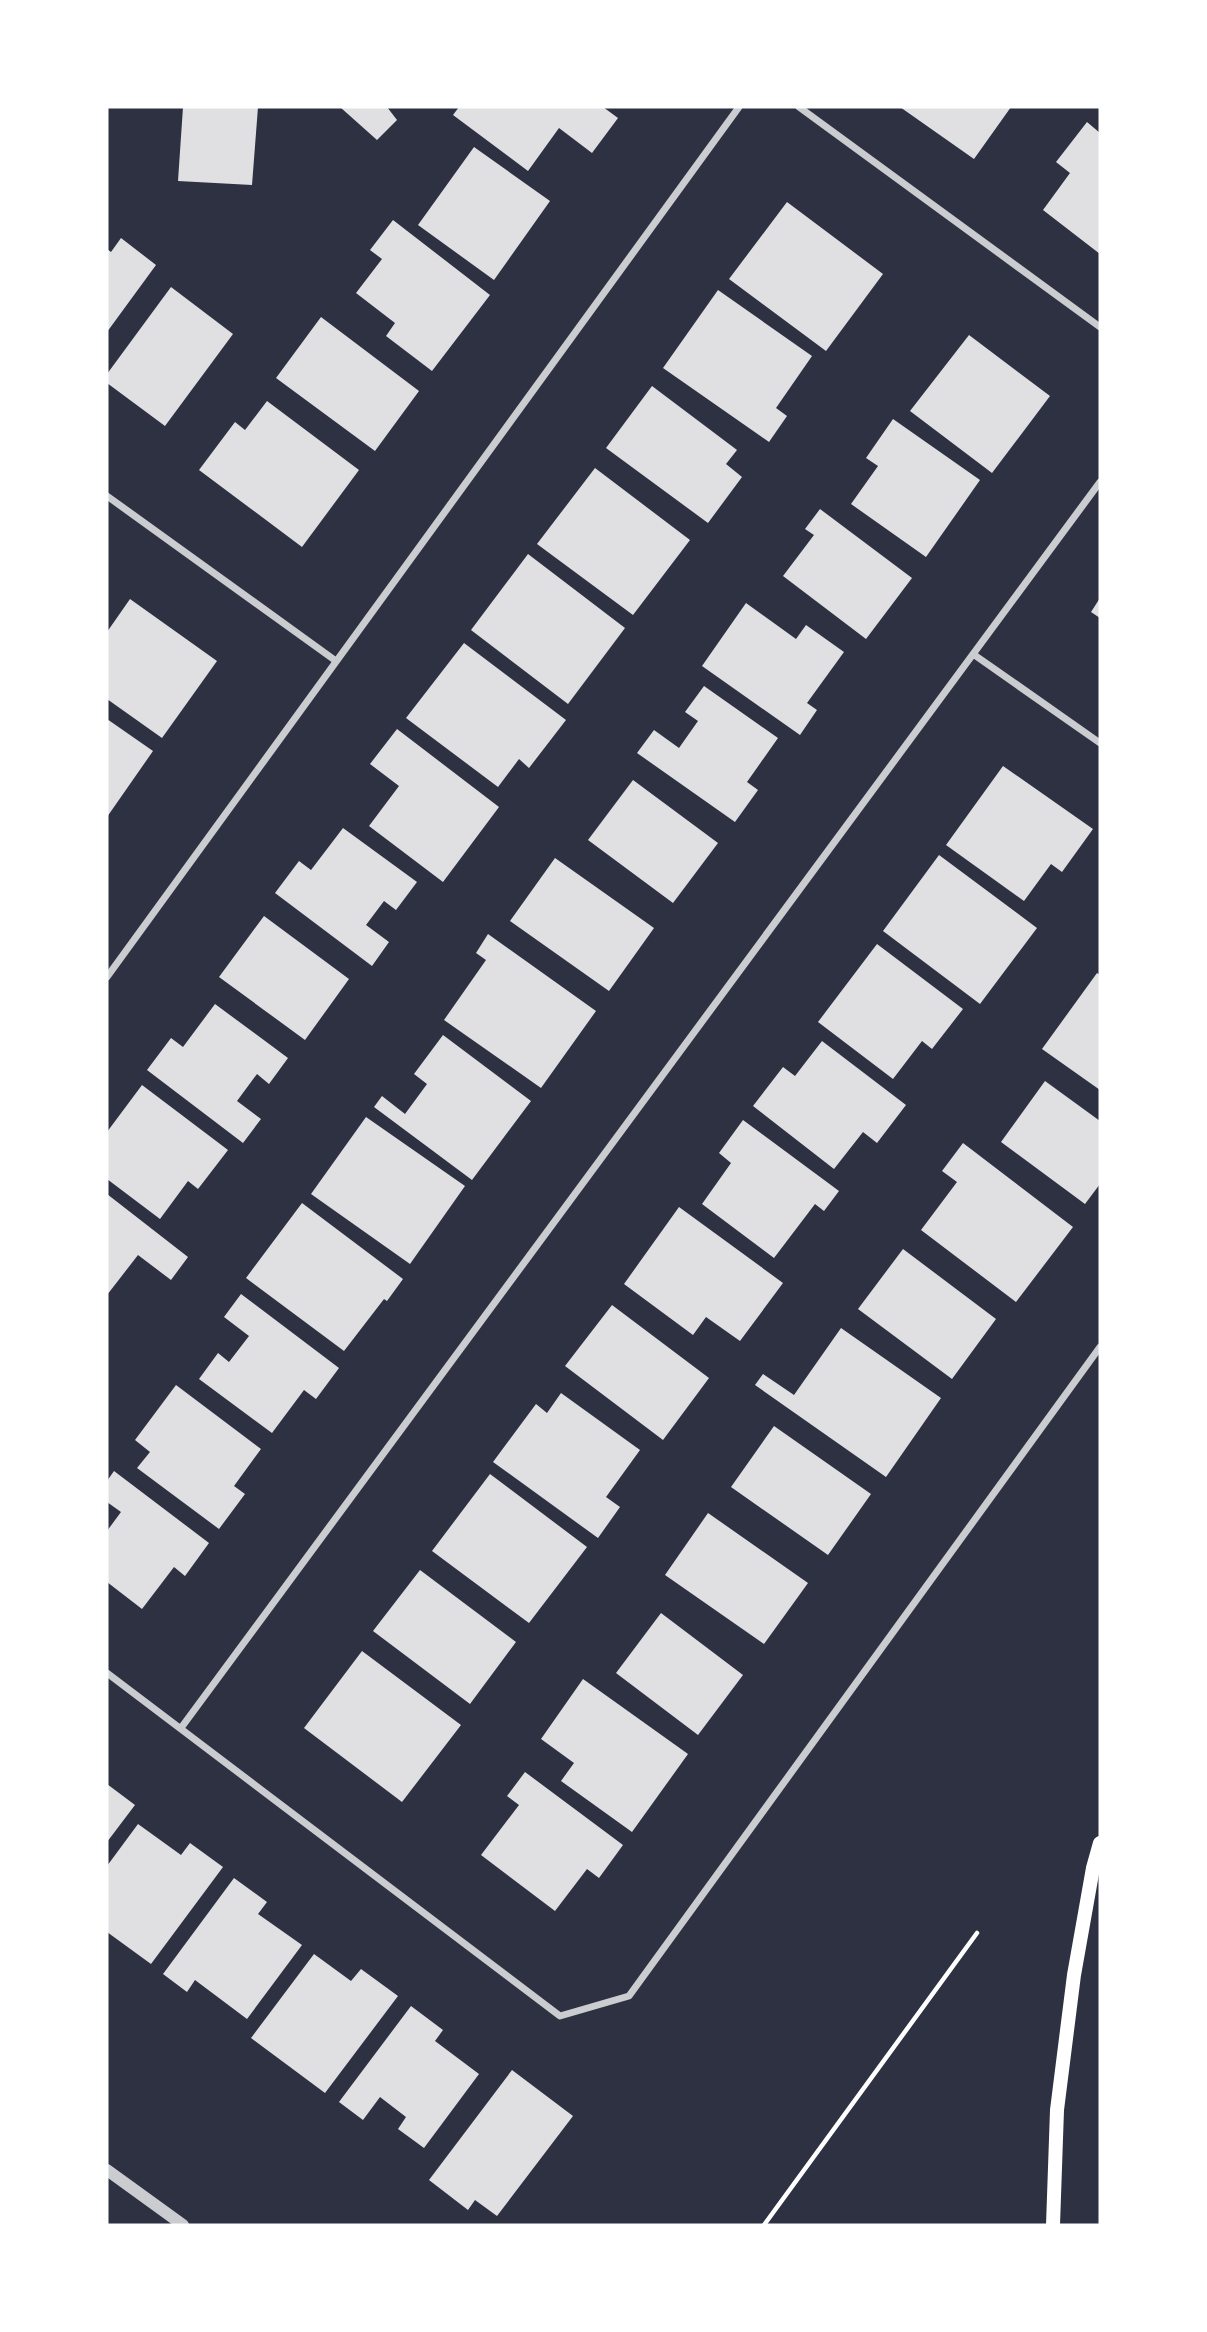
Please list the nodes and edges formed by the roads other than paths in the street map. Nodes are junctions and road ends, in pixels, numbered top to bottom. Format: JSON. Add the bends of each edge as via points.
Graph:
{"nodes":[{"id":1,"x":739,"y":107,"type":"edge"},
{"id":2,"x":799,"y":107,"type":"edge"},
{"id":3,"x":1100,"y":327,"type":"edge"},
{"id":4,"x":1100,"y":482,"type":"edge"},
{"id":5,"x":107,"y":496,"type":"edge"},
{"id":6,"x":973,"y":654,"type":"junction"},
{"id":7,"x":336,"y":661,"type":"junction"},
{"id":8,"x":1100,"y":743,"type":"edge"},
{"id":9,"x":107,"y":977,"type":"edge"},
{"id":10,"x":1100,"y":1347,"type":"edge"},
{"id":11,"x":107,"y":1673,"type":"edge"},
{"id":12,"x":181,"y":1728,"type":"junction"},
{"id":13,"x":1100,"y":1843,"type":"edge"},
{"id":14,"x":107,"y":2169,"type":"edge"},
{"id":15,"x":183,"y":2225,"type":"edge"},
{"id":16,"x":1053,"y":2225,"type":"edge"}],
"edges":[{"from":1,"to":7,"type":"street"},
{"from":2,"to":3,"type":"street"},
{"from":4,"to":6,"type":"street"},
{"from":5,"to":7,"type":"street"},
{"from":6,"to":8,"type":"street"},
{"from":6,"to":12,"type":"street"},
{"from":7,"to":9,"type":"street"},
{"from":10,"to":12,"type":"street","via":[[629,1996],[560,2017]]},
{"from":11,"to":12,"type":"street"},
{"from":13,"to":16,"type":"main road","via":[[1074,1975],[1059,2096]]},
{"from":14,"to":15,"type":"street"}]}
